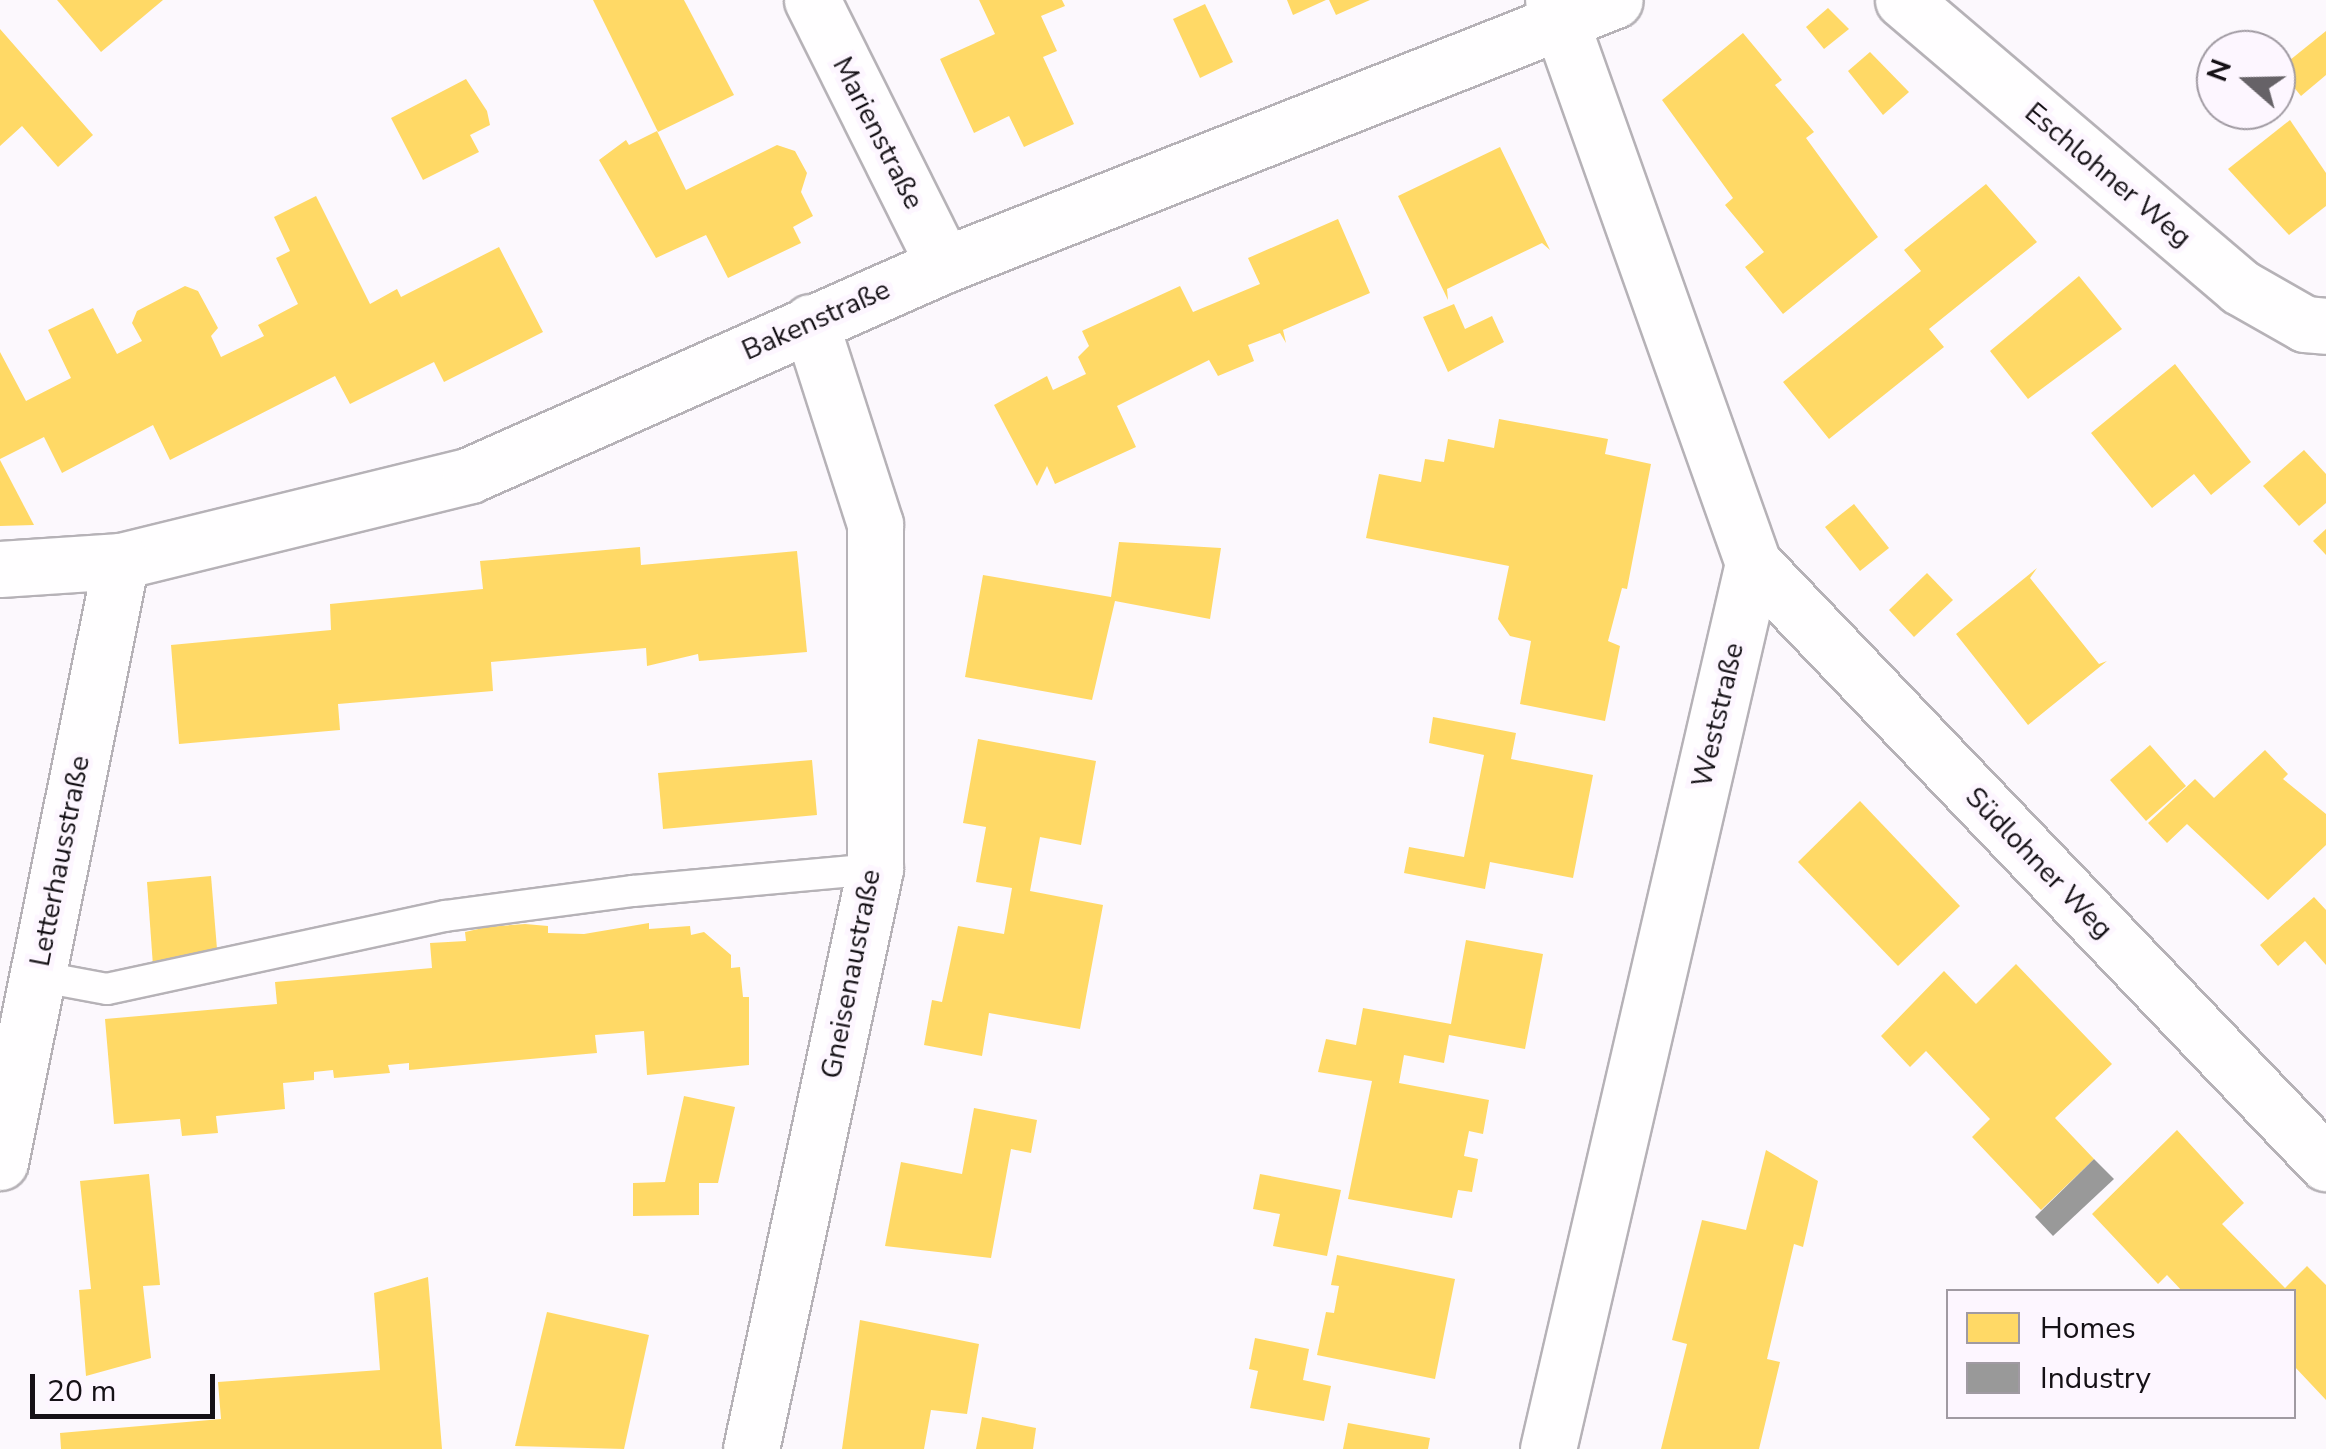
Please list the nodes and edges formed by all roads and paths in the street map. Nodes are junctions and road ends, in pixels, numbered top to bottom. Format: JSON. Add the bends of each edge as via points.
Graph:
{"nodes":[{"id":1,"x":812,"y":0,"type":"edge"},
{"id":2,"x":1615,"y":0,"type":"edge"},
{"id":3,"x":1903,"y":0,"type":"edge"},
{"id":4,"x":1557,"y":11,"type":"edge"},
{"id":5,"x":944,"y":265,"type":"junction"},
{"id":6,"x":810,"y":322,"type":"junction"},
{"id":7,"x":2326,"y":326,"type":"edge"},
{"id":8,"x":121,"y":561,"type":"junction"},
{"id":9,"x":1753,"y":563,"type":"junction"},
{"id":10,"x":0,"y":570,"type":"edge"},
{"id":11,"x":874,"y":869,"type":"junction"},
{"id":12,"x":37,"y":976,"type":"junction"},
{"id":13,"x":0,"y":1162,"type":"edge"},
{"id":14,"x":2326,"y":1163,"type":"edge"},
{"id":15,"x":750,"y":1449,"type":"edge"},
{"id":16,"x":1548,"y":1449,"type":"edge"}],
"edges":[{"from":1,"to":5,"type":"street","name":"Marienstraße"},
{"from":2,"to":4,"type":"street","name":"Bakenstraße"},
{"from":3,"to":7,"type":"street","name":"Eschlohner Weg","via":[[2240,287],[2305,324]]},
{"from":4,"to":5,"type":"street","name":"Bakenstraße"},
{"from":4,"to":9,"type":"street"},
{"from":5,"to":6,"type":"street","name":"Bakenstraße"},
{"from":6,"to":8,"type":"street","name":"Bakenstraße","via":[[470,475]]},
{"from":6,"to":11,"type":"street","name":"Gneisenaustraße","via":[[875,524]]},
{"from":8,"to":10,"type":"street","name":"Bakenstraße"},
{"from":8,"to":12,"type":"street","name":"Letterhausstraße"},
{"from":9,"to":14,"type":"street","name":"Südlohner Weg"},
{"from":9,"to":16,"type":"street","name":"Weststraße"},
{"from":11,"to":12,"type":"lane","via":[[444,916],[106,989]]},
{"from":11,"to":15,"type":"street","name":"Gneisenaustraße"},
{"from":12,"to":13,"type":"street","name":"Letterhausstraße"}]}
